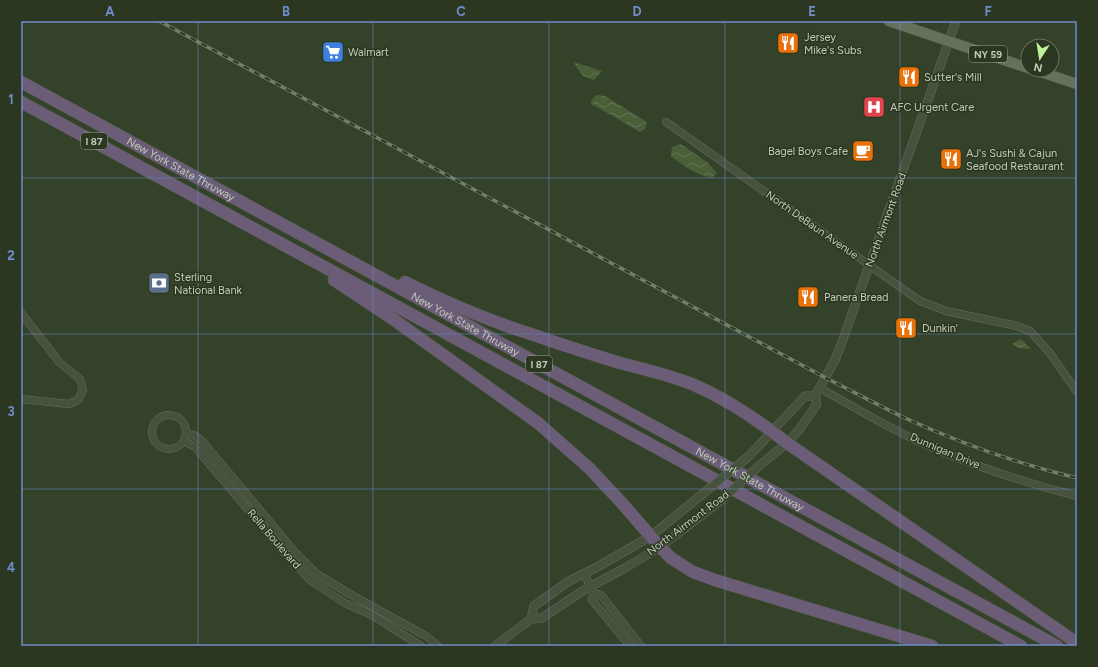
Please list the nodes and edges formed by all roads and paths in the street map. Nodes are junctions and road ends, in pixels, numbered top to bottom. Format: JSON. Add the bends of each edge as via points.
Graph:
{"nodes":[{"id":1,"x":890,"y":21,"type":"edge"},
{"id":2,"x":956,"y":21,"type":"edge"},
{"id":3,"x":949,"y":41,"type":"junction"},
{"id":4,"x":1020,"y":65,"type":"edge"},
{"id":5,"x":1059,"y":78,"type":"edge"},
{"id":6,"x":21,"y":82,"type":"edge"},
{"id":7,"x":1077,"y":84,"type":"edge"},
{"id":8,"x":21,"y":102,"type":"edge"},
{"id":9,"x":666,"y":122,"type":"dead end"},
{"id":10,"x":248,"y":205,"type":"junction"},
{"id":11,"x":239,"y":220,"type":"junction"},
{"id":12,"x":869,"y":265,"type":"junction"},
{"id":13,"x":21,"y":312,"type":"edge"},
{"id":14,"x":818,"y":392,"type":"junction"},
{"id":15,"x":1077,"y":392,"type":"edge"},
{"id":16,"x":24,"y":400,"type":"edge"},
{"id":17,"x":21,"y":406,"type":"edge"},
{"id":18,"x":773,"y":432,"type":"junction"},
{"id":19,"x":187,"y":434,"type":"junction"},
{"id":20,"x":184,"y":441,"type":"junction"},
{"id":21,"x":788,"y":443,"type":"junction"},
{"id":22,"x":243,"y":491,"type":"junction"},
{"id":23,"x":237,"y":496,"type":"junction"},
{"id":24,"x":1077,"y":496,"type":"edge"},
{"id":25,"x":651,"y":536,"type":"junction"},
{"id":26,"x":660,"y":547,"type":"junction"},
{"id":27,"x":584,"y":573,"type":"junction"},
{"id":28,"x":318,"y":575,"type":"junction"},
{"id":29,"x":311,"y":581,"type":"junction"},
{"id":30,"x":592,"y":590,"type":"junction"},
{"id":31,"x":375,"y":608,"type":"junction"},
{"id":32,"x":372,"y":615,"type":"junction"},
{"id":33,"x":531,"y":619,"type":"junction"},
{"id":34,"x":1077,"y":643,"type":"edge"},
{"id":35,"x":421,"y":646,"type":"edge"},
{"id":36,"x":438,"y":646,"type":"edge"},
{"id":37,"x":494,"y":646,"type":"edge"},
{"id":38,"x":630,"y":646,"type":"edge"},
{"id":39,"x":642,"y":646,"type":"edge"},
{"id":40,"x":932,"y":646,"type":"edge"},
{"id":41,"x":1021,"y":646,"type":"edge"},
{"id":42,"x":1057,"y":646,"type":"edge"}],
"edges":[{"from":1,"to":3,"type":"main road","number":"NY 59"},
{"from":2,"to":3,"type":"street","name":"North Airmont Road"},
{"from":3,"to":4,"type":"main road","number":"NY 59"},
{"from":3,"to":12,"type":"street","name":"North Airmont Road"},
{"from":5,"to":7,"type":"main road"},
{"from":6,"to":10,"type":"highway","name":"New York State Thruway","number":"I 87"},
{"from":8,"to":11,"type":"highway","name":"New York State Thruway","number":"I 87"},
{"from":9,"to":12,"type":"street","name":"North DeBaun Avenue"},
{"from":10,"to":18,"type":"highway","via":[[477,315],[547,340],[692,384],[737,407]]},
{"from":10,"to":42,"type":"highway","name":"New York State Thruway","number":"I 87"},
{"from":11,"to":25,"type":"highway","via":[[393,319],[538,423],[589,468]]},
{"from":11,"to":41,"type":"highway","name":"New York State Thruway","number":"I 87"},
{"from":12,"to":14,"type":"street","name":"North Airmont Road","via":[[835,360]]},
{"from":12,"to":15,"type":"street","name":"North DeBaun Avenue","via":[[920,301],[946,311],[1030,331],[1049,352]]},
{"from":13,"to":16,"type":"street","via":[[60,363],[80,379],[83,390],[78,400],[69,404]]},
{"from":14,"to":18,"type":"street","name":"North Airmont Road","via":[[805,396]]},
{"from":14,"to":21,"type":"street","name":"North Airmont Road","via":[[817,404]]},
{"from":14,"to":24,"type":"street","name":"Dunnigan Drive","via":[[937,450],[1007,476]]},
{"from":16,"to":17,"type":"street"},
{"from":18,"to":21,"type":"highway"},
{"from":18,"to":25,"type":"street","name":"North Airmont Road","bridge":true,"via":[[749,456]]},
{"from":19,"to":20,"type":"street"},
{"from":19,"to":20,"type":"street","via":[[184,422],[174,415],[161,416],[153,426],[152,437],[156,444],[164,449],[176,448]]},
{"from":19,"to":22,"type":"street","name":"Rella Boulevard","via":[[194,435],[202,441]]},
{"from":20,"to":23,"type":"street","name":"Rella Boulevard","via":[[195,447]]},
{"from":21,"to":26,"type":"street","name":"North Airmont Road","bridge":true,"via":[[719,502]]},
{"from":21,"to":34,"type":"highway"},
{"from":22,"to":23,"type":"street"},
{"from":22,"to":28,"type":"street","name":"Rella Boulevard"},
{"from":23,"to":29,"type":"street","name":"Rella Boulevard"},
{"from":25,"to":26,"type":"highway"},
{"from":25,"to":27,"type":"street","name":"North Airmont Road"},
{"from":26,"to":30,"type":"street","name":"North Airmont Road"},
{"from":26,"to":40,"type":"highway","via":[[671,558],[704,577]]},
{"from":27,"to":30,"type":"street"},
{"from":27,"to":33,"type":"street","name":"North Airmont Road","via":[[534,606]]},
{"from":28,"to":29,"type":"street"},
{"from":28,"to":31,"type":"street","name":"Rella Boulevard"},
{"from":29,"to":32,"type":"street","name":"Rella Boulevard","via":[[345,603]]},
{"from":30,"to":33,"type":"street","name":"North Airmont Road","via":[[542,618]]},
{"from":30,"to":38,"type":"street","via":[[592,600]]},
{"from":30,"to":39,"type":"street","via":[[601,595]]},
{"from":31,"to":32,"type":"street"},
{"from":31,"to":36,"type":"street","name":"Rella Boulevard","via":[[426,636]]},
{"from":32,"to":35,"type":"street","name":"Rella Boulevard"},
{"from":33,"to":37,"type":"street","name":"North Airmont Road"}]}
